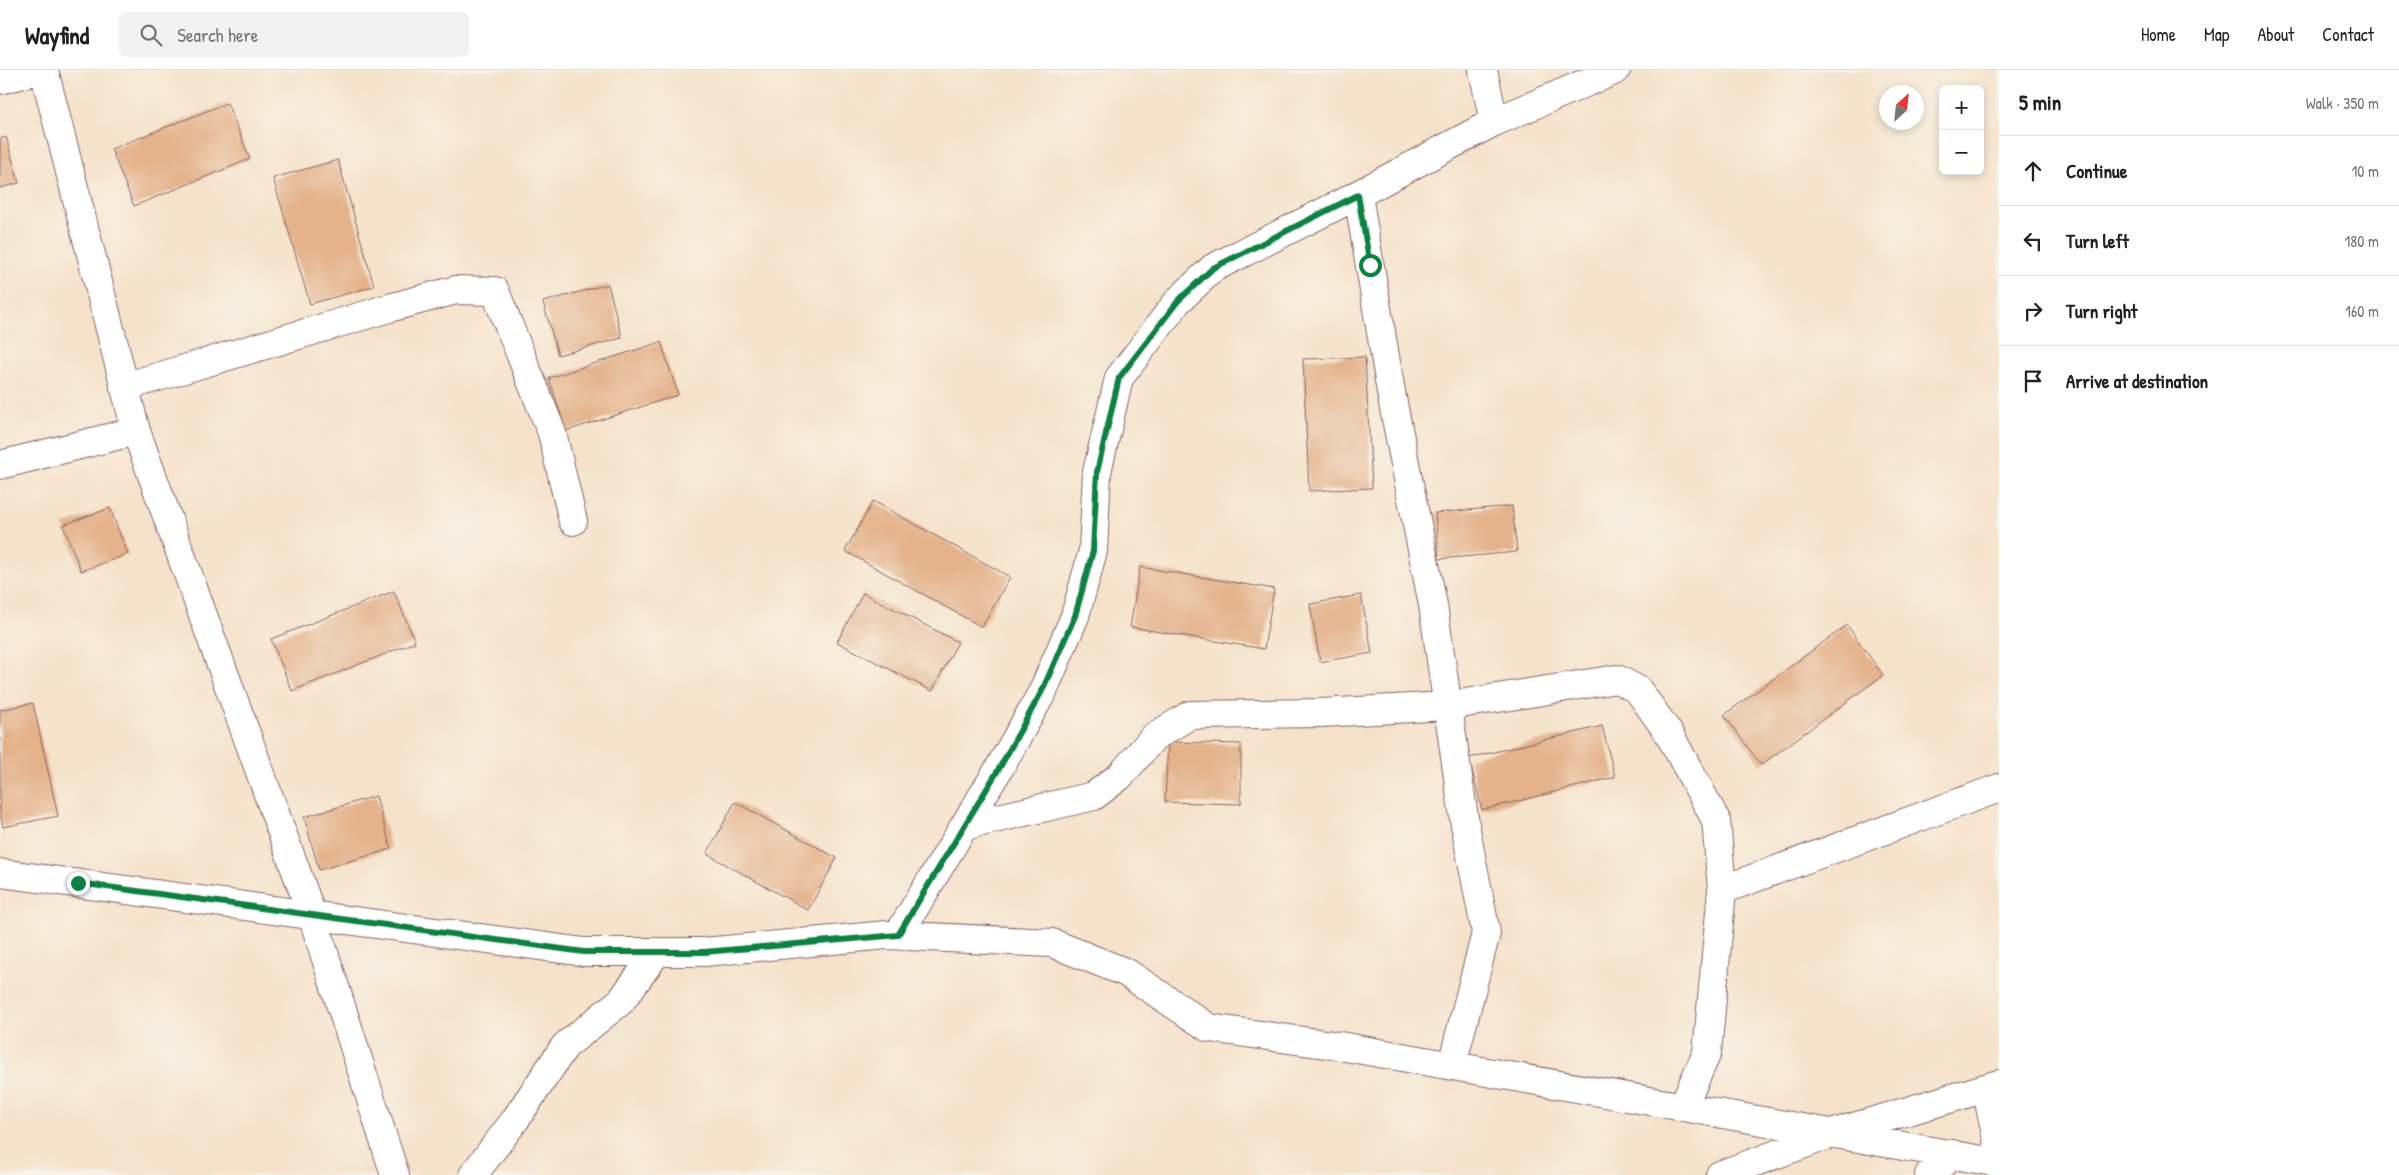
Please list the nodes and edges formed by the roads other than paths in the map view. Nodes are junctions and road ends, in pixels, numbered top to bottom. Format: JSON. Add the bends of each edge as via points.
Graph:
{"nodes":[{"id":1,"x":42,"y":70,"type":"edge"},
{"id":2,"x":1483,"y":70,"type":"edge"},
{"id":3,"x":1616,"y":70,"type":"edge"},
{"id":4,"x":0,"y":80,"type":"edge"},
{"id":5,"x":1494,"y":122,"type":"junction"},
{"id":6,"x":1358,"y":195,"type":"junction"},
{"id":7,"x":124,"y":388,"type":"junction"},
{"id":8,"x":136,"y":430,"type":"junction"},
{"id":9,"x":0,"y":465,"type":"edge"},
{"id":10,"x":573,"y":521,"type":"dead end"},
{"id":11,"x":1447,"y":706,"type":"junction"},
{"id":12,"x":1999,"y":788,"type":"edge"},
{"id":13,"x":964,"y":826,"type":"junction"},
{"id":14,"x":0,"y":872,"type":"edge"},
{"id":15,"x":1722,"y":890,"type":"junction"},
{"id":16,"x":312,"y":915,"type":"junction"},
{"id":17,"x":898,"y":935,"type":"junction"},
{"id":18,"x":657,"y":952,"type":"junction"},
{"id":19,"x":1452,"y":1065,"type":"junction"},
{"id":20,"x":1992,"y":1086,"type":"edge"},
{"id":21,"x":1683,"y":1106,"type":"junction"},
{"id":22,"x":1834,"y":1132,"type":"junction"},
{"id":23,"x":1999,"y":1148,"type":"edge"},
{"id":24,"x":1953,"y":1154,"type":"junction"},
{"id":25,"x":1999,"y":1163,"type":"edge"},
{"id":26,"x":394,"y":1175,"type":"edge"},
{"id":27,"x":473,"y":1175,"type":"edge"},
{"id":28,"x":1720,"y":1175,"type":"edge"},
{"id":29,"x":1929,"y":1175,"type":"edge"}],
"edges":[{"from":1,"to":4,"type":"street"},
{"from":1,"to":7,"type":"street"},
{"from":2,"to":5,"type":"street"},
{"from":3,"to":5,"type":"street"},
{"from":5,"to":6,"type":"street"},
{"from":6,"to":11,"type":"street","via":[[1392,398],[1432,605]]},
{"from":6,"to":13,"type":"street","via":[[1213,268],[1178,301],[1119,378],[1097,472],[1093,551],[1075,616],[1042,691]]},
{"from":7,"to":8,"type":"street"},
{"from":7,"to":10,"type":"street","via":[[456,290],[495,291],[552,433]]},
{"from":8,"to":9,"type":"street"},
{"from":8,"to":16,"type":"street"},
{"from":11,"to":13,"type":"street","via":[[1321,713],[1190,715],[1154,737],[1120,776],[1094,796]]},
{"from":11,"to":15,"type":"street","via":[[1617,679],[1638,690],[1668,732],[1716,820]]},
{"from":11,"to":19,"type":"street","via":[[1486,933]]},
{"from":12,"to":15,"type":"street"},
{"from":13,"to":17,"type":"street"},
{"from":14,"to":16,"type":"street"},
{"from":15,"to":21,"type":"street","via":[[1707,1053]]},
{"from":16,"to":18,"type":"street","via":[[584,952]]},
{"from":16,"to":26,"type":"street"},
{"from":17,"to":18,"type":"street","via":[[704,952]]},
{"from":17,"to":19,"type":"street","via":[[1052,943],[1127,973],[1209,1028]]},
{"from":18,"to":27,"type":"street","via":[[621,1001],[565,1046]]},
{"from":19,"to":21,"type":"street"},
{"from":20,"to":22,"type":"street"},
{"from":20,"to":23,"type":"street"},
{"from":21,"to":22,"type":"street"},
{"from":22,"to":24,"type":"street"},
{"from":22,"to":28,"type":"street"},
{"from":24,"to":25,"type":"street"},
{"from":24,"to":29,"type":"street"}]}
